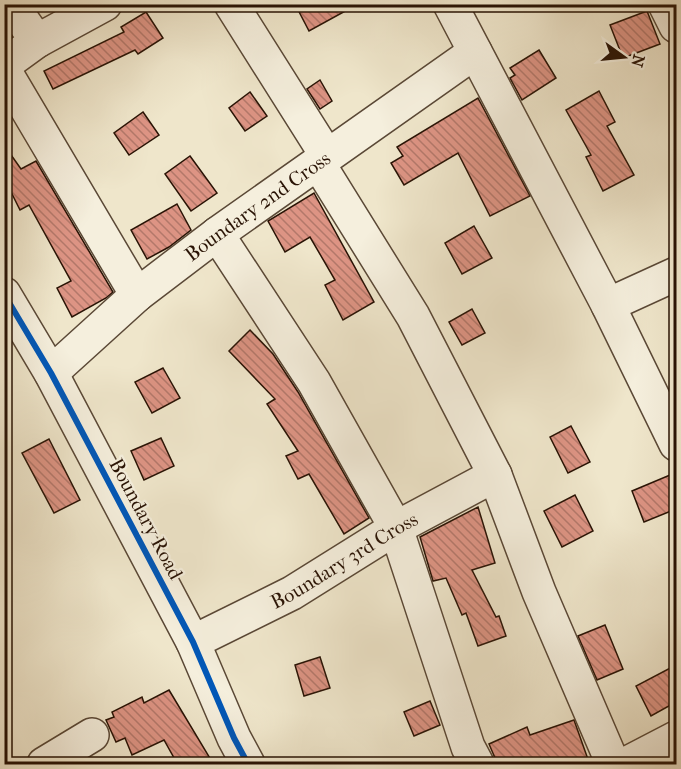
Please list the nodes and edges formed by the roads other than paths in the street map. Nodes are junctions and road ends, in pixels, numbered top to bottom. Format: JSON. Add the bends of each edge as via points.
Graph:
{"nodes":[{"id":1,"x":11,"y":4,"type":"edge"},
{"id":2,"x":105,"y":4,"type":"edge"},
{"id":3,"x":231,"y":4,"type":"edge"},
{"id":4,"x":450,"y":4,"type":"edge"},
{"id":5,"x":665,"y":4,"type":"edge"},
{"id":6,"x":676,"y":26,"type":"edge"},
{"id":7,"x":37,"y":41,"type":"junction"},
{"id":8,"x":475,"y":52,"type":"junction"},
{"id":9,"x":4,"y":67,"type":"edge"},
{"id":10,"x":322,"y":160,"type":"junction"},
{"id":11,"x":217,"y":234,"type":"junction"},
{"id":12,"x":676,"y":274,"type":"edge"},
{"id":13,"x":137,"y":295,"type":"junction"},
{"id":14,"x":608,"y":306,"type":"junction"},
{"id":15,"x":9,"y":314,"type":"edge"},
{"id":16,"x":51,"y":373,"type":"junction"},
{"id":17,"x":676,"y":444,"type":"edge"},
{"id":18,"x":495,"y":475,"type":"junction"},
{"id":19,"x":396,"y":528,"type":"junction"},
{"id":20,"x":194,"y":642,"type":"junction"},
{"id":21,"x":92,"y":735,"type":"dead end"},
{"id":22,"x":676,"y":738,"type":"edge"},
{"id":23,"x":44,"y":765,"type":"edge"},
{"id":24,"x":248,"y":765,"type":"edge"},
{"id":25,"x":477,"y":765,"type":"edge"},
{"id":26,"x":613,"y":765,"type":"edge"},
{"id":27,"x":626,"y":765,"type":"edge"}],
"edges":[{"from":1,"to":7,"type":"street"},
{"from":2,"to":7,"type":"street"},
{"from":3,"to":10,"type":"street"},
{"from":4,"to":8,"type":"street"},
{"from":5,"to":6,"type":"street"},
{"from":7,"to":9,"type":"street"},
{"from":8,"to":10,"type":"street","name":"Boundary 2nd Cross"},
{"from":8,"to":14,"type":"street"},
{"from":9,"to":13,"type":"street"},
{"from":10,"to":11,"type":"street","name":"Boundary 2nd Cross"},
{"from":10,"to":18,"type":"street","via":[[413,316]]},
{"from":11,"to":13,"type":"street","name":"Boundary 2nd Cross"},
{"from":11,"to":19,"type":"street","via":[[314,382]]},
{"from":12,"to":14,"type":"street"},
{"from":13,"to":16,"type":"street","name":"Boundary 2nd Cross"},
{"from":14,"to":17,"type":"street"},
{"from":15,"to":16,"type":"street","name":"Boundary Road"},
{"from":16,"to":20,"type":"street","name":"Boundary Road"},
{"from":18,"to":19,"type":"street","name":"Boundary 3rd Cross"},
{"from":18,"to":26,"type":"street","via":[[539,592]]},
{"from":19,"to":20,"type":"street","name":"Boundary 3rd Cross","via":[[292,593]]},
{"from":19,"to":25,"type":"street"},
{"from":20,"to":24,"type":"street","name":"Boundary Road"},
{"from":21,"to":23,"type":"street"},
{"from":22,"to":27,"type":"street"}]}
